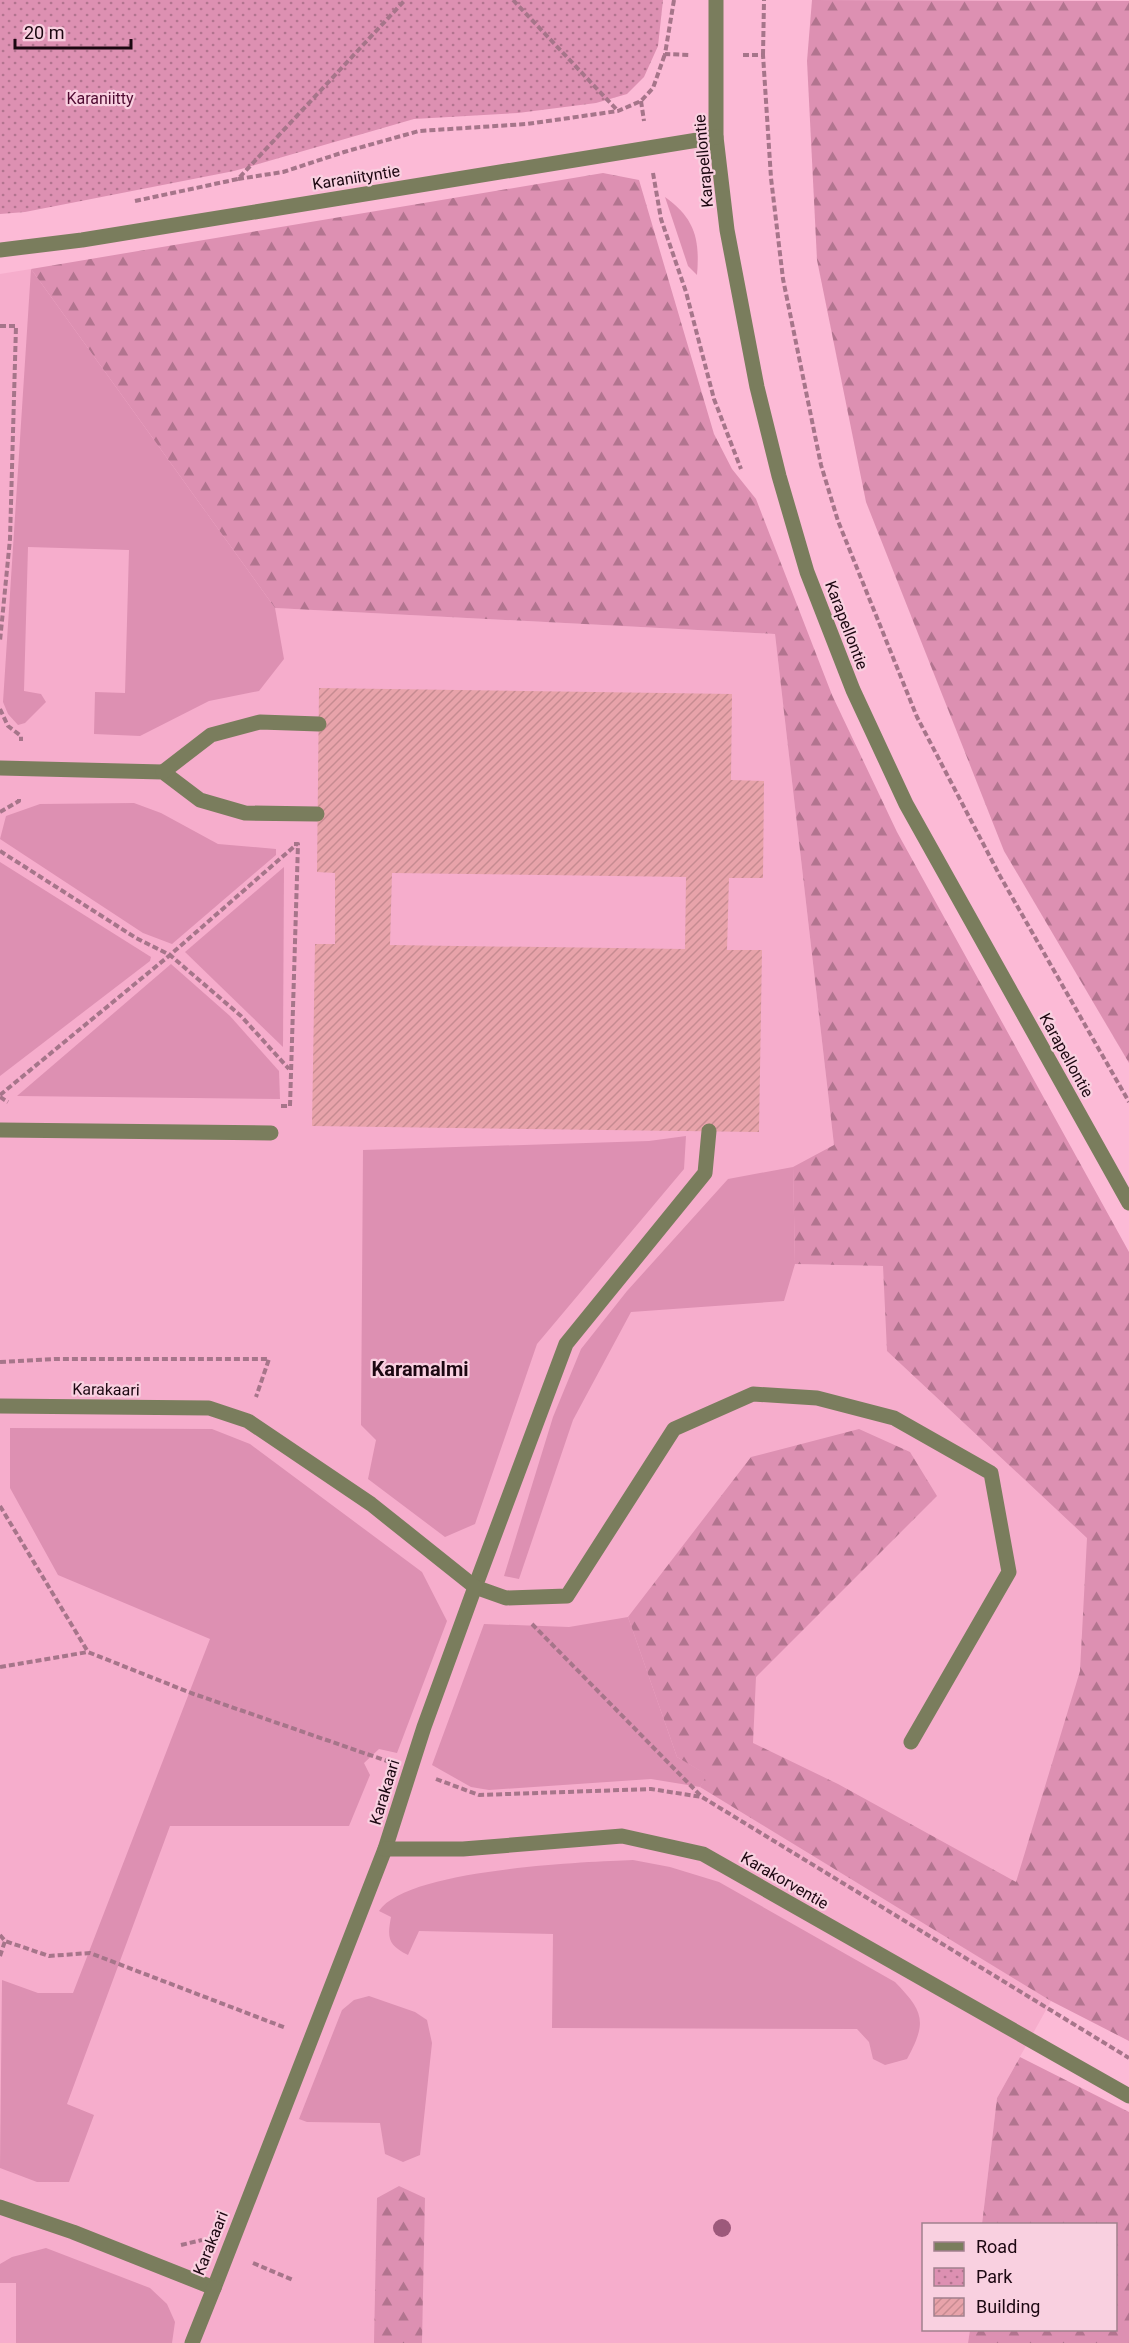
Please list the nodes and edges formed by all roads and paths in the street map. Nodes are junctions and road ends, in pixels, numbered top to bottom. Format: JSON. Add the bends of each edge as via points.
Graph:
{"nodes":[{"id":1,"x":405,"y":0,"type":"edge"},
{"id":2,"x":513,"y":0,"type":"edge"},
{"id":3,"x":674,"y":0,"type":"edge"},
{"id":4,"x":716,"y":0,"type":"edge"},
{"id":5,"x":764,"y":0,"type":"edge"},
{"id":6,"x":665,"y":54,"type":"junction"},
{"id":7,"x":715,"y":55,"type":"junction"},
{"id":8,"x":763,"y":55,"type":"junction"},
{"id":9,"x":641,"y":101,"type":"junction"},
{"id":10,"x":618,"y":111,"type":"junction"},
{"id":11,"x":717,"y":136,"type":"junction"},
{"id":12,"x":648,"y":147,"type":"junction"},
{"id":13,"x":238,"y":178,"type":"junction"},
{"id":14,"x":128,"y":202,"type":"dead end"},
{"id":15,"x":0,"y":250,"type":"edge"},
{"id":16,"x":0,"y":326,"type":"edge"},
{"id":17,"x":741,"y":469,"type":"dead end"},
{"id":18,"x":0,"y":641,"type":"edge"},
{"id":19,"x":319,"y":724,"type":"dead end"},
{"id":20,"x":0,"y":768,"type":"edge"},
{"id":21,"x":163,"y":772,"type":"junction"},
{"id":22,"x":26,"y":798,"type":"dead end"},
{"id":23,"x":19,"y":801,"type":"dead end"},
{"id":24,"x":317,"y":814,"type":"dead end"},
{"id":25,"x":286,"y":843,"type":"dead end"},
{"id":26,"x":298,"y":844,"type":"junction"},
{"id":27,"x":0,"y":851,"type":"edge"},
{"id":28,"x":170,"y":955,"type":"junction"},
{"id":29,"x":290,"y":1069,"type":"junction"},
{"id":30,"x":0,"y":1096,"type":"edge"},
{"id":31,"x":1129,"y":1101,"type":"edge"},
{"id":32,"x":12,"y":1104,"type":"dead end"},
{"id":33,"x":278,"y":1106,"type":"dead end"},
{"id":34,"x":0,"y":1130,"type":"edge"},
{"id":35,"x":710,"y":1131,"type":"dead end"},
{"id":36,"x":271,"y":1133,"type":"dead end"},
{"id":37,"x":1129,"y":1203,"type":"edge"},
{"id":38,"x":0,"y":1362,"type":"edge"},
{"id":39,"x":0,"y":1406,"type":"edge"},
{"id":40,"x":248,"y":1421,"type":"junction"},
{"id":41,"x":0,"y":1506,"type":"edge"},
{"id":42,"x":475,"y":1587,"type":"junction"},
{"id":43,"x":506,"y":1598,"type":"junction"},
{"id":44,"x":88,"y":1652,"type":"junction"},
{"id":45,"x":0,"y":1667,"type":"edge"},
{"id":46,"x":191,"y":1693,"type":"dead end"},
{"id":47,"x":911,"y":1742,"type":"dead end"},
{"id":48,"x":385,"y":1760,"type":"dead end"},
{"id":49,"x":382,"y":1770,"type":"dead end"},
{"id":50,"x":702,"y":1797,"type":"dead end"},
{"id":51,"x":385,"y":1849,"type":"junction"},
{"id":52,"x":0,"y":1935,"type":"edge"},
{"id":53,"x":5,"y":1941,"type":"junction"},
{"id":54,"x":0,"y":1956,"type":"edge"},
{"id":55,"x":310,"y":2037,"type":"junction"},
{"id":56,"x":1129,"y":2096,"type":"edge"},
{"id":57,"x":0,"y":2207,"type":"edge"},
{"id":58,"x":208,"y":2235,"type":"dead end"},
{"id":59,"x":178,"y":2245,"type":"dead end"},
{"id":60,"x":214,"y":2288,"type":"junction"},
{"id":61,"x":192,"y":2343,"type":"edge"}],
"edges":[{"from":1,"to":13,"type":"path"},
{"from":2,"to":10,"type":"path"},
{"from":3,"to":6,"type":"path"},
{"from":4,"to":7,"type":"street","name":"Karapellontie"},
{"from":5,"to":8,"type":"path"},
{"from":6,"to":7,"type":"path"},
{"from":6,"to":9,"type":"path","via":[[653,88]]},
{"from":7,"to":8,"type":"path"},
{"from":7,"to":11,"type":"street","name":"Karapellontie"},
{"from":8,"to":31,"type":"path","via":[[783,279],[821,465],[838,521],[917,717],[1000,876]]},
{"from":9,"to":10,"type":"path"},
{"from":9,"to":12,"type":"path"},
{"from":10,"to":13,"type":"path","via":[[527,124],[419,131],[283,172]]},
{"from":11,"to":12,"type":"street","name":"Karaniityntie"},
{"from":11,"to":37,"type":"street","name":"Karapellontie","via":[[727,230],[745,332],[778,476],[807,572],[853,690],[906,804]]},
{"from":12,"to":15,"type":"street","name":"Karaniityntie"},
{"from":12,"to":17,"type":"path","via":[[662,219],[714,399]]},
{"from":13,"to":14,"type":"path"},
{"from":16,"to":18,"type":"path","via":[[16,326],[10,539]]},
{"from":19,"to":21,"type":"street","via":[[260,722],[211,735]]},
{"from":20,"to":21,"type":"street"},
{"from":21,"to":24,"type":"street","via":[[200,800],[245,813]]},
{"from":22,"to":23,"type":"path"},
{"from":25,"to":26,"type":"path"},
{"from":26,"to":28,"type":"path"},
{"from":26,"to":29,"type":"path"},
{"from":27,"to":28,"type":"path","via":[[136,938]]},
{"from":28,"to":29,"type":"path","via":[[241,1016]]},
{"from":28,"to":30,"type":"path"},
{"from":29,"to":33,"type":"path","via":[[290,1106]]},
{"from":30,"to":32,"type":"path"},
{"from":34,"to":36,"type":"street"},
{"from":35,"to":42,"type":"street","via":[[705,1173],[566,1344]]},
{"from":38,"to":40,"type":"path","via":[[269,1359]]},
{"from":39,"to":40,"type":"street","name":"Karakaari","via":[[209,1408]]},
{"from":40,"to":42,"type":"street","name":"Karakaari","via":[[371,1504]]},
{"from":41,"to":44,"type":"path"},
{"from":42,"to":43,"type":"street"},
{"from":42,"to":51,"type":"street","name":"Karakaari"},
{"from":43,"to":47,"type":"street","via":[[567,1596],[674,1430],[753,1394],[817,1398],[894,1418],[991,1473],[1010,1572]]},
{"from":43,"to":50,"type":"path"},
{"from":44,"to":45,"type":"path"},
{"from":44,"to":46,"type":"path"},
{"from":48,"to":49,"type":"path"},
{"from":51,"to":55,"type":"street","name":"Karakaari"},
{"from":51,"to":56,"type":"street","name":"Karakorventie","via":[[463,1850],[622,1836],[703,1854]]},
{"from":52,"to":53,"type":"path"},
{"from":53,"to":54,"type":"path"},
{"from":53,"to":55,"type":"path","via":[[49,1956],[90,1953]]},
{"from":55,"to":60,"type":"street","name":"Karakaari"},
{"from":57,"to":60,"type":"street","name":"Karakaari"},
{"from":58,"to":59,"type":"path","via":[[200,2242]]},
{"from":60,"to":61,"type":"street"}]}
